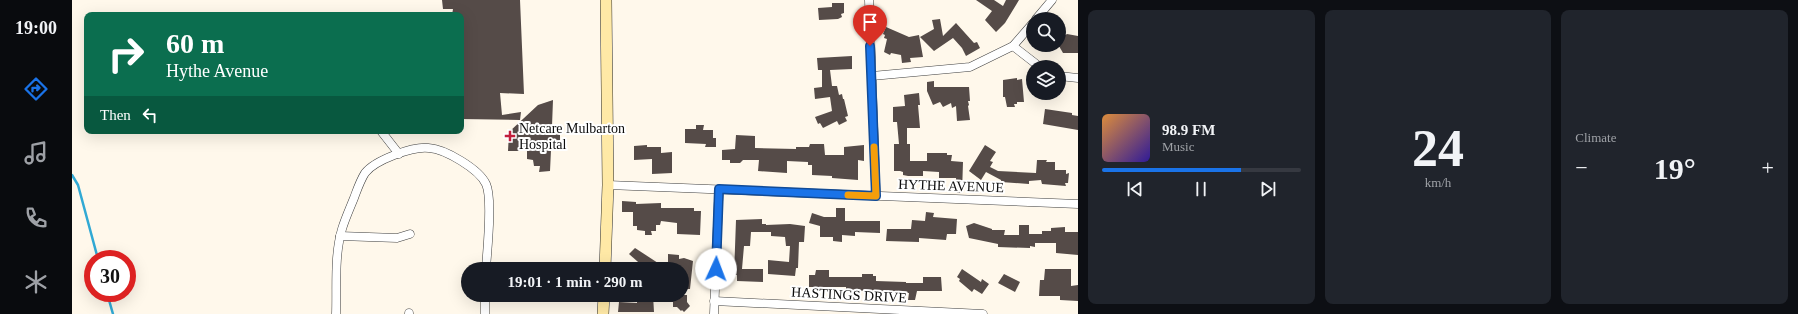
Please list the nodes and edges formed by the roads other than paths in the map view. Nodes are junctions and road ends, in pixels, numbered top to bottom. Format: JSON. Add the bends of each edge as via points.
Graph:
{"nodes":[{"id":1,"x":606,"y":0,"type":"edge"},
{"id":2,"x":869,"y":0,"type":"edge"},
{"id":3,"x":1052,"y":0,"type":"edge"},
{"id":4,"x":1042,"y":12,"type":"edge"},
{"id":5,"x":1026,"y":31,"type":"edge"},
{"id":6,"x":1013,"y":46,"type":"junction"},
{"id":7,"x":1031,"y":60,"type":"edge"},
{"id":8,"x":872,"y":76,"type":"junction"},
{"id":9,"x":1066,"y":77,"type":"edge"},
{"id":10,"x":1078,"y":78,"type":"edge"},
{"id":11,"x":384,"y":134,"type":"edge"},
{"id":12,"x":398,"y":154,"type":"junction"},
{"id":13,"x":608,"y":185,"type":"junction"},
{"id":14,"x":719,"y":189,"type":"junction"},
{"id":15,"x":876,"y":196,"type":"junction"},
{"id":16,"x":1078,"y":204,"type":"edge"},
{"id":17,"x":410,"y":234,"type":"dead end"},
{"id":18,"x":340,"y":236,"type":"junction"},
{"id":19,"x":486,"y":262,"type":"edge"},
{"id":20,"x":605,"y":262,"type":"edge"},
{"id":21,"x":714,"y":300,"type":"junction"},
{"id":22,"x":485,"y":302,"type":"edge"},
{"id":23,"x":604,"y":302,"type":"edge"},
{"id":24,"x":843,"y":311,"type":"edge"},
{"id":25,"x":336,"y":314,"type":"edge"},
{"id":26,"x":485,"y":314,"type":"edge"},
{"id":27,"x":603,"y":314,"type":"edge"},
{"id":28,"x":714,"y":314,"type":"edge"},
{"id":29,"x":983,"y":314,"type":"edge"}],
"edges":[{"from":1,"to":13,"type":"main road"},
{"from":2,"to":8,"type":"street"},
{"from":3,"to":4,"type":"street"},
{"from":5,"to":6,"type":"street"},
{"from":6,"to":7,"type":"street"},
{"from":6,"to":8,"type":"street","via":[[962,68]]},
{"from":8,"to":15,"type":"street"},
{"from":9,"to":10,"type":"street"},
{"from":11,"to":12,"type":"street"},
{"from":12,"to":18,"type":"street","via":[[377,163],[365,174]]},
{"from":12,"to":19,"type":"street","via":[[424,147],[443,151],[478,174],[487,185],[489,200]]},
{"from":13,"to":14,"type":"street","name":"HYTHE AVENUE"},
{"from":13,"to":20,"type":"main road"},
{"from":14,"to":15,"type":"street","name":"HYTHE AVENUE"},
{"from":14,"to":21,"type":"street"},
{"from":15,"to":16,"type":"street","name":"HYTHE AVENUE"},
{"from":17,"to":18,"type":"street","via":[[397,238]]},
{"from":18,"to":25,"type":"street"},
{"from":21,"to":24,"type":"street","name":"HASTINGS DRIVE"},
{"from":21,"to":28,"type":"street"},
{"from":22,"to":26,"type":"street"},
{"from":23,"to":27,"type":"main road"},
{"from":24,"to":29,"type":"street","name":"HASTINGS DRIVE"}]}
